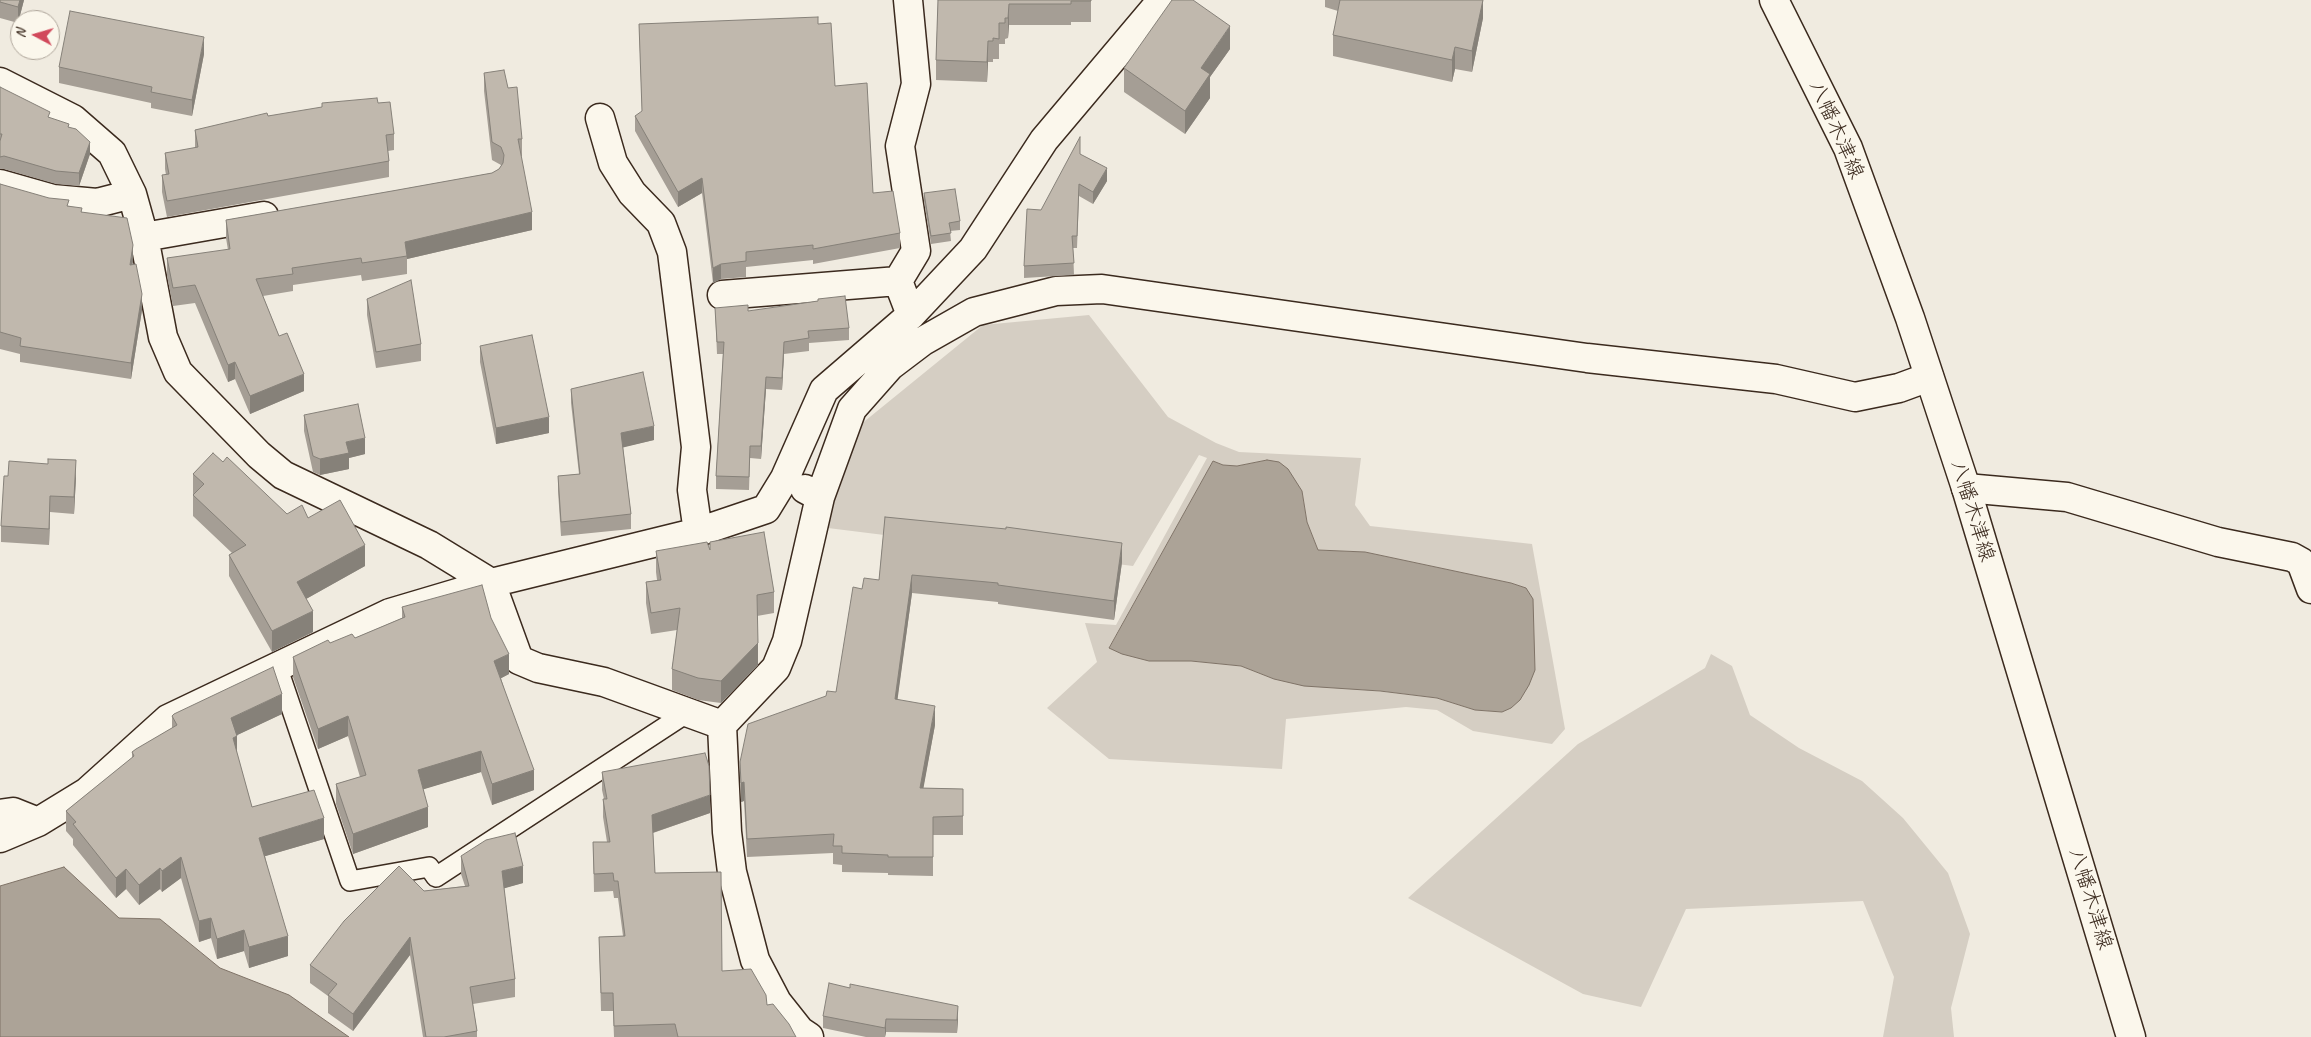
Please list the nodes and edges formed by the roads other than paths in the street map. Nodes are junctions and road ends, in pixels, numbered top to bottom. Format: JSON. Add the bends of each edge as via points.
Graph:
{"nodes":[{"id":1,"x":908,"y":0,"type":"edge"},
{"id":2,"x":1162,"y":0,"type":"edge"},
{"id":3,"x":1774,"y":0,"type":"edge"},
{"id":4,"x":0,"y":82,"type":"edge"},
{"id":5,"x":600,"y":118,"type":"dead end"},
{"id":6,"x":0,"y":184,"type":"edge"},
{"id":7,"x":132,"y":194,"type":"junction"},
{"id":8,"x":292,"y":211,"type":"edge"},
{"id":9,"x":144,"y":238,"type":"junction"},
{"id":10,"x":898,"y":281,"type":"junction"},
{"id":11,"x":722,"y":295,"type":"dead end"},
{"id":12,"x":911,"y":315,"type":"junction"},
{"id":13,"x":1929,"y":377,"type":"junction"},
{"id":14,"x":784,"y":478,"type":"junction"},
{"id":15,"x":1966,"y":488,"type":"junction"},
{"id":16,"x":820,"y":496,"type":"junction"},
{"id":17,"x":698,"y":532,"type":"junction"},
{"id":18,"x":2306,"y":556,"type":"edge"},
{"id":19,"x":491,"y":583,"type":"junction"},
{"id":20,"x":2311,"y":588,"type":"edge"},
{"id":21,"x":277,"y":666,"type":"junction"},
{"id":22,"x":688,"y":712,"type":"junction"},
{"id":23,"x":722,"y":726,"type":"junction"},
{"id":24,"x":0,"y":814,"type":"edge"},
{"id":25,"x":38,"y":822,"type":"junction"},
{"id":26,"x":0,"y":838,"type":"edge"},
{"id":27,"x":809,"y":1037,"type":"edge"},
{"id":28,"x":2131,"y":1037,"type":"edge"}],
"edges":[{"from":1,"to":10,"type":"street","via":[[916,84],[900,146],[916,251]]},
{"from":2,"to":12,"type":"street","via":[[1044,140],[973,249]]},
{"from":3,"to":13,"type":"street","name":"八幡木津線","via":[[1848,148]]},
{"from":4,"to":7,"type":"street","via":[[73,119],[112,153]]},
{"from":5,"to":17,"type":"street","via":[[613,164],[632,193],[662,223],[672,252],[696,447],[692,490]]},
{"from":6,"to":7,"type":"street","via":[[53,199],[97,203]]},
{"from":7,"to":9,"type":"street"},
{"from":8,"to":9,"type":"street"},
{"from":9,"to":19,"type":"street","via":[[163,337],[178,372],[259,455],[283,475],[429,545]]},
{"from":10,"to":11,"type":"street"},
{"from":10,"to":12,"type":"street"},
{"from":12,"to":14,"type":"street","via":[[824,390]]},
{"from":13,"to":15,"type":"street","name":"八幡木津線"},
{"from":13,"to":16,"type":"street","via":[[1899,388],[1855,397],[1776,379],[1588,358],[1102,289],[1056,291],[974,312],[923,341],[890,366],[852,409]]},
{"from":14,"to":16,"type":"street"},
{"from":14,"to":17,"type":"street","via":[[766,509]]},
{"from":15,"to":18,"type":"street","via":[[2067,497],[2218,542],[2292,557]]},
{"from":15,"to":28,"type":"street","name":"八幡木津線"},
{"from":16,"to":23,"type":"street","via":[[786,641],[776,668]]},
{"from":17,"to":19,"type":"street"},
{"from":18,"to":20,"type":"street"},
{"from":19,"to":21,"type":"street","via":[[390,613]]},
{"from":19,"to":22,"type":"street","via":[[519,660],[538,668],[604,682]]},
{"from":21,"to":22,"type":"lane","via":[[350,881],[429,867],[436,877]]},
{"from":21,"to":25,"type":"street","via":[[168,719],[87,792]]},
{"from":22,"to":23,"type":"street"},
{"from":23,"to":27,"type":"street","via":[[726,832],[732,872],[755,960],[777,1002],[800,1031]]},
{"from":24,"to":25,"type":"street","via":[[13,812]]},
{"from":25,"to":26,"type":"street"}]}
